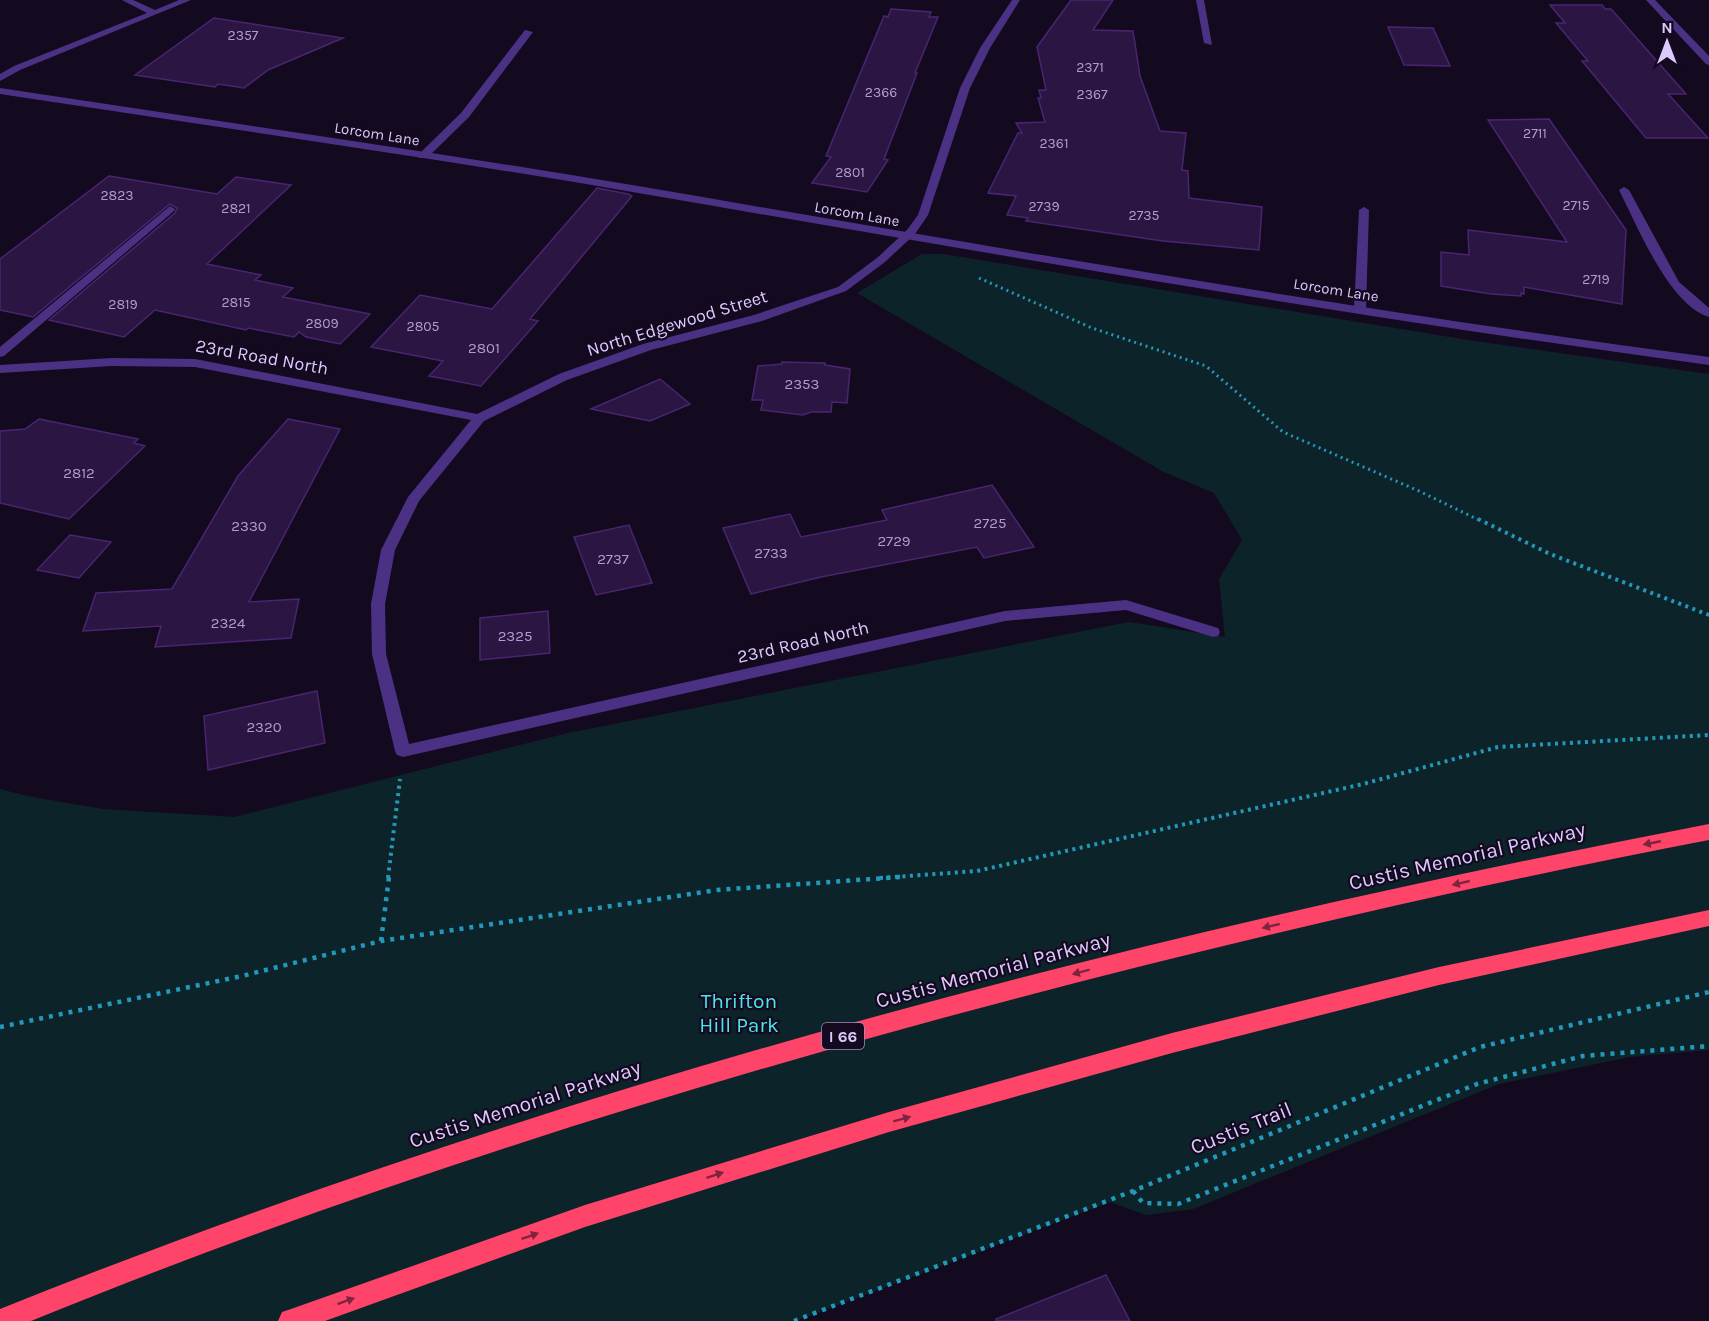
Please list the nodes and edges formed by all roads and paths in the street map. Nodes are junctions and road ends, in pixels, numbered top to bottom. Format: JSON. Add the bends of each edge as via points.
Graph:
{"nodes":[{"id":1,"x":126,"y":0,"type":"edge"},
{"id":2,"x":187,"y":0,"type":"edge"},
{"id":3,"x":1016,"y":0,"type":"edge"},
{"id":4,"x":1200,"y":0,"type":"edge"},
{"id":5,"x":1650,"y":0,"type":"edge"},
{"id":6,"x":154,"y":13,"type":"junction"},
{"id":7,"x":528,"y":32,"type":"dead end"},
{"id":8,"x":1209,"y":43,"type":"dead end"},
{"id":9,"x":1709,"y":62,"type":"edge"},
{"id":10,"x":0,"y":78,"type":"edge"},
{"id":11,"x":0,"y":91,"type":"edge"},
{"id":12,"x":423,"y":156,"type":"junction"},
{"id":13,"x":1624,"y":190,"type":"dead end"},
{"id":14,"x":170,"y":209,"type":"dead end"},
{"id":15,"x":1364,"y":210,"type":"dead end"},
{"id":16,"x":905,"y":237,"type":"junction"},
{"id":17,"x":979,"y":277,"type":"dead end"},
{"id":18,"x":1360,"y":309,"type":"junction"},
{"id":19,"x":1709,"y":313,"type":"edge"},
{"id":20,"x":0,"y":353,"type":"edge"},
{"id":21,"x":1709,"y":361,"type":"edge"},
{"id":22,"x":0,"y":369,"type":"edge"},
{"id":23,"x":479,"y":418,"type":"junction"},
{"id":24,"x":1709,"y":615,"type":"edge"},
{"id":25,"x":1213,"y":632,"type":"dead end"},
{"id":26,"x":1709,"y":735,"type":"edge"},
{"id":27,"x":403,"y":751,"type":"junction"},
{"id":28,"x":1709,"y":832,"type":"edge"},
{"id":29,"x":1709,"y":918,"type":"edge"},
{"id":30,"x":381,"y":941,"type":"junction"},
{"id":31,"x":1709,"y":992,"type":"edge"},
{"id":32,"x":0,"y":1027,"type":"edge"},
{"id":33,"x":1709,"y":1046,"type":"edge"},
{"id":34,"x":1133,"y":1191,"type":"junction"},
{"id":35,"x":1,"y":1321,"type":"edge"},
{"id":36,"x":291,"y":1321,"type":"edge"},
{"id":37,"x":794,"y":1321,"type":"edge"}],
"edges":[{"from":1,"to":6,"type":"street"},
{"from":2,"to":6,"type":"street"},
{"from":3,"to":16,"type":"street","name":"North Edgewood Street","via":[[975,67],[923,215]]},
{"from":4,"to":8,"type":"street"},
{"from":5,"to":9,"type":"street"},
{"from":6,"to":10,"type":"street"},
{"from":7,"to":12,"type":"street","via":[[465,115]]},
{"from":11,"to":12,"type":"street","name":"Lorcom Lane"},
{"from":12,"to":16,"type":"street","name":"Lorcom Lane"},
{"from":13,"to":19,"type":"street","via":[[1674,284]]},
{"from":14,"to":20,"type":"street"},
{"from":15,"to":18,"type":"street"},
{"from":16,"to":18,"type":"street","name":"Lorcom Lane"},
{"from":16,"to":23,"type":"street","name":"North Edgewood Street","via":[[842,289],[758,318],[647,347],[563,377]]},
{"from":17,"to":24,"type":"path","via":[[1092,328],[1206,366],[1283,432],[1550,554]]},
{"from":18,"to":21,"type":"street","name":"Lorcom Lane"},
{"from":22,"to":23,"type":"street","name":"23rd Road North","via":[[112,362],[195,363]]},
{"from":23,"to":27,"type":"street","name":"North Edgewood Street","via":[[413,500],[388,550],[378,604],[379,654]]},
{"from":25,"to":27,"type":"street","name":"23rd Road North","via":[[1126,605],[1005,616]]},
{"from":26,"to":30,"type":"path","via":[[1498,747],[1363,784],[977,871],[717,890]]},
{"from":27,"to":30,"type":"path"},
{"from":28,"to":35,"type":"highway","name":"Custis Memorial Parkway","number":"I 66","one_way":true,"via":[[1224,937],[981,998],[709,1074],[512,1133],[351,1187]]},
{"from":36,"to":29,"type":"highway","one_way":true,"via":[[585,1216],[888,1122],[1172,1043],[1439,976]]},
{"from":30,"to":32,"type":"path","via":[[242,976]]},
{"from":31,"to":34,"type":"path","name":"Custis Trail","via":[[1480,1047]]},
{"from":33,"to":34,"type":"path","via":[[1583,1056],[1477,1084],[1178,1204],[1143,1203]]},
{"from":34,"to":37,"type":"path","name":"Custis Trail"}]}
